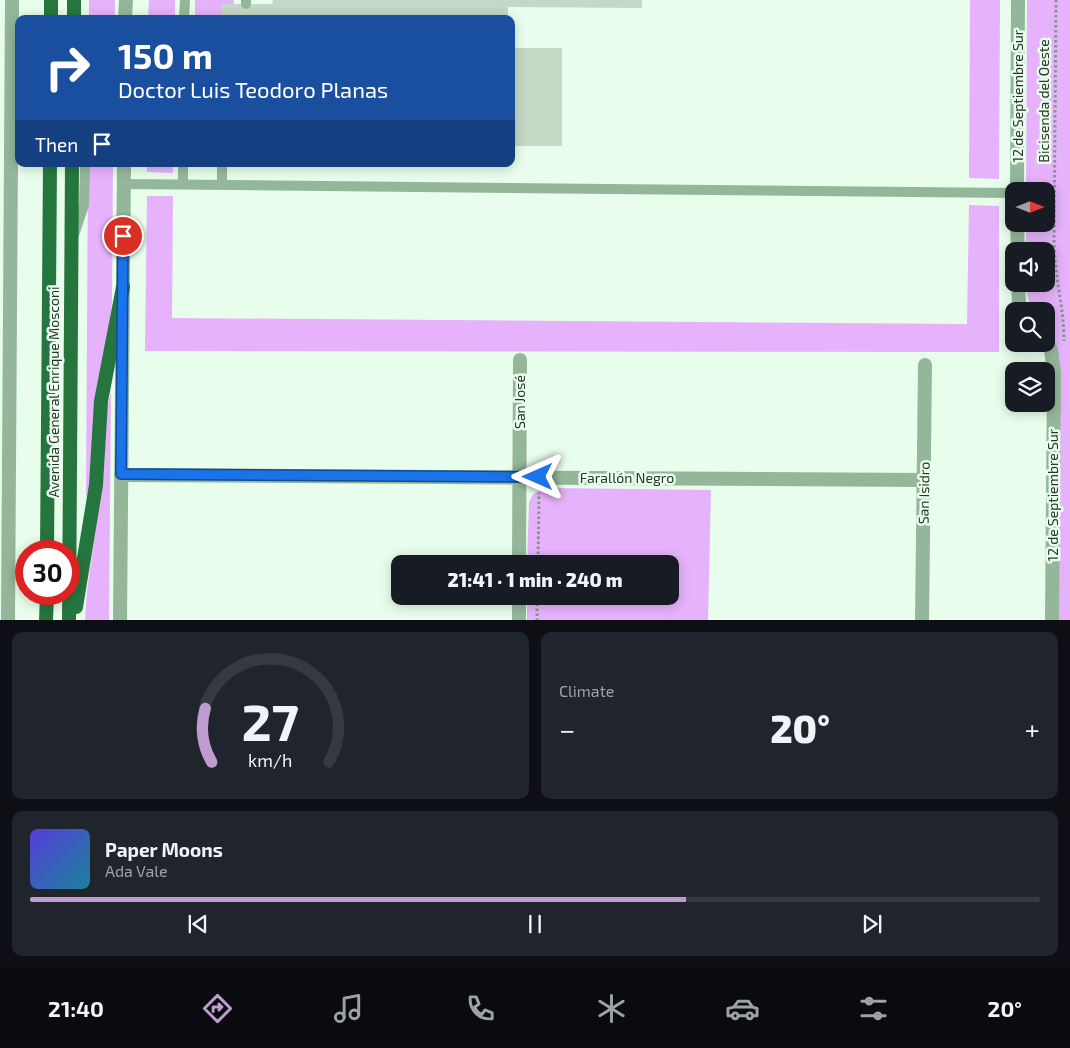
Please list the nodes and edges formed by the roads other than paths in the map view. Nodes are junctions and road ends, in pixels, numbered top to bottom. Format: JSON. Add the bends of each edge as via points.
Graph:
{"nodes":[{"id":1,"x":12,"y":0,"type":"edge"},
{"id":2,"x":51,"y":0,"type":"edge"},
{"id":3,"x":74,"y":0,"type":"edge"},
{"id":4,"x":126,"y":0,"type":"edge"},
{"id":5,"x":185,"y":0,"type":"edge"},
{"id":6,"x":1018,"y":0,"type":"edge"},
{"id":7,"x":51,"y":15,"type":"edge"},
{"id":8,"x":74,"y":15,"type":"edge"},
{"id":9,"x":126,"y":15,"type":"edge"},
{"id":10,"x":184,"y":15,"type":"edge"},
{"id":11,"x":50,"y":167,"type":"edge"},
{"id":12,"x":72,"y":167,"type":"edge"},
{"id":13,"x":85,"y":167,"type":"edge"},
{"id":14,"x":124,"y":167,"type":"edge"},
{"id":15,"x":183,"y":167,"type":"edge"},
{"id":16,"x":222,"y":167,"type":"edge"},
{"id":17,"x":1017,"y":182,"type":"edge"},
{"id":18,"x":124,"y":184,"type":"junction"},
{"id":19,"x":183,"y":184,"type":"junction"},
{"id":20,"x":222,"y":185,"type":"junction"},
{"id":21,"x":1005,"y":193,"type":"edge"},
{"id":22,"x":72,"y":243,"type":"junction"},
{"id":23,"x":5,"y":272,"type":"edge"},
{"id":24,"x":123,"y":287,"type":"junction"},
{"id":25,"x":1051,"y":352,"type":"edge"},
{"id":26,"x":520,"y":360,"type":"dead end"},
{"id":27,"x":925,"y":365,"type":"dead end"},
{"id":28,"x":121,"y":474,"type":"junction"},
{"id":29,"x":519,"y":477,"type":"junction"},
{"id":30,"x":924,"y":480,"type":"junction"},
{"id":31,"x":47,"y":540,"type":"edge"},
{"id":32,"x":519,"y":555,"type":"edge"},
{"id":33,"x":47,"y":605,"type":"edge"},
{"id":34,"x":519,"y":605,"type":"edge"},
{"id":35,"x":8,"y":620,"type":"edge"},
{"id":36,"x":46,"y":620,"type":"edge"},
{"id":37,"x":69,"y":620,"type":"edge"},
{"id":38,"x":74,"y":620,"type":"edge"},
{"id":39,"x":120,"y":620,"type":"edge"},
{"id":40,"x":519,"y":620,"type":"edge"},
{"id":41,"x":922,"y":620,"type":"edge"},
{"id":42,"x":1052,"y":620,"type":"edge"}],
"edges":[{"from":1,"to":23,"type":"street"},
{"from":2,"to":7,"type":"highway"},
{"from":3,"to":8,"type":"highway"},
{"from":4,"to":9,"type":"street"},
{"from":5,"to":10,"type":"lane"},
{"from":6,"to":17,"type":"street","name":"12 de Septiembre Sur"},
{"from":11,"to":31,"type":"highway","name":"Avenida General Enrique Mosconi"},
{"from":12,"to":22,"type":"highway","name":"Avenida General Enrique Mosconi"},
{"from":13,"to":22,"type":"lane","via":[[84,205]]},
{"from":14,"to":18,"type":"street"},
{"from":15,"to":19,"type":"lane"},
{"from":16,"to":20,"type":"lane"},
{"from":18,"to":19,"type":"lane"},
{"from":18,"to":24,"type":"street"},
{"from":19,"to":20,"type":"lane"},
{"from":20,"to":21,"type":"lane"},
{"from":22,"to":37,"type":"highway","name":"Avenida General Enrique Mosconi"},
{"from":23,"to":35,"type":"street"},
{"from":24,"to":28,"type":"street"},
{"from":24,"to":38,"type":"highway","via":[[101,400],[96,485]]},
{"from":25,"to":42,"type":"street","name":"12 de Septiembre Sur","via":[[1054,372]]},
{"from":26,"to":29,"type":"street","name":"San José"},
{"from":27,"to":30,"type":"street","name":"San Isidro"},
{"from":28,"to":29,"type":"street","name":"Farallón Negro"},
{"from":28,"to":39,"type":"street"},
{"from":29,"to":30,"type":"street","name":"Farallón Negro"},
{"from":29,"to":32,"type":"street","name":"San José"},
{"from":30,"to":41,"type":"street","name":"San Isidro"},
{"from":33,"to":36,"type":"highway"},
{"from":34,"to":40,"type":"street"}]}
